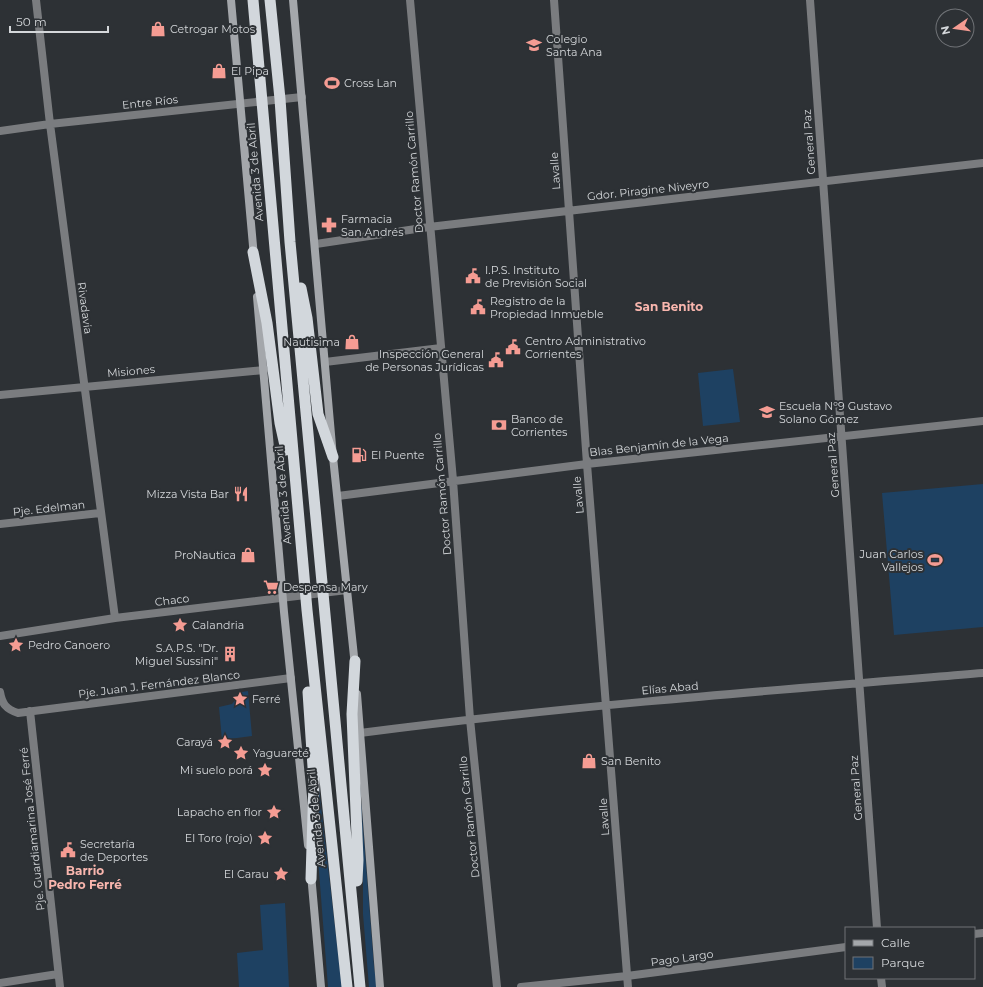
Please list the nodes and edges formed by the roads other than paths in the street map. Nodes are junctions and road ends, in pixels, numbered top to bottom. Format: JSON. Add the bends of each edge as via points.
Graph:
{"nodes":[{"id":1,"x":36,"y":0,"type":"edge"},
{"id":2,"x":231,"y":0,"type":"edge"},
{"id":3,"x":253,"y":0,"type":"edge"},
{"id":4,"x":270,"y":0,"type":"edge"},
{"id":5,"x":293,"y":0,"type":"edge"},
{"id":6,"x":410,"y":0,"type":"edge"},
{"id":7,"x":554,"y":0,"type":"edge"},
{"id":8,"x":810,"y":0,"type":"edge"},
{"id":9,"x":302,"y":97,"type":"junction"},
{"id":10,"x":280,"y":99,"type":"junction"},
{"id":11,"x":262,"y":101,"type":"junction"},
{"id":12,"x":240,"y":103,"type":"junction"},
{"id":13,"x":50,"y":124,"type":"junction"},
{"id":14,"x":0,"y":131,"type":"edge"},
{"id":15,"x":983,"y":163,"type":"edge"},
{"id":16,"x":822,"y":181,"type":"junction"},
{"id":17,"x":569,"y":210,"type":"junction"},
{"id":18,"x":429,"y":227,"type":"junction"},
{"id":19,"x":290,"y":242,"type":"junction"},
{"id":20,"x":316,"y":244,"type":"junction"},
{"id":21,"x":253,"y":252,"type":"junction"},
{"id":22,"x":441,"y":348,"type":"junction"},
{"id":23,"x":325,"y":362,"type":"junction"},
{"id":24,"x":264,"y":370,"type":"junction"},
{"id":25,"x":84,"y":386,"type":"junction"},
{"id":26,"x":0,"y":395,"type":"edge"},
{"id":27,"x":983,"y":422,"type":"edge"},
{"id":28,"x":842,"y":436,"type":"junction"},
{"id":29,"x":333,"y":457,"type":"junction"},
{"id":30,"x":587,"y":464,"type":"junction"},
{"id":31,"x":453,"y":480,"type":"junction"},
{"id":32,"x":296,"y":491,"type":"junction"},
{"id":33,"x":338,"y":496,"type":"junction"},
{"id":34,"x":100,"y":513,"type":"junction"},
{"id":35,"x":0,"y":524,"type":"edge"},
{"id":36,"x":347,"y":590,"type":"junction"},
{"id":37,"x":324,"y":593,"type":"junction"},
{"id":38,"x":306,"y":595,"type":"junction"},
{"id":39,"x":283,"y":598,"type":"junction"},
{"id":40,"x":307,"y":610,"type":"junction"},
{"id":41,"x":115,"y":618,"type":"junction"},
{"id":42,"x":0,"y":636,"type":"edge"},
{"id":43,"x":355,"y":661,"type":"junction"},
{"id":44,"x":983,"y":673,"type":"edge"},
{"id":45,"x":291,"y":678,"type":"junction"},
{"id":46,"x":860,"y":683,"type":"junction"},
{"id":47,"x":0,"y":692,"type":"edge"},
{"id":48,"x":607,"y":705,"type":"junction"},
{"id":49,"x":30,"y":711,"type":"junction"},
{"id":50,"x":470,"y":719,"type":"junction"},
{"id":51,"x":360,"y":733,"type":"junction"},
{"id":52,"x":311,"y":879,"type":"junction"},
{"id":53,"x":355,"y":917,"type":"junction"},
{"id":54,"x":877,"y":927,"type":"edge"},
{"id":55,"x":845,"y":947,"type":"edge"},
{"id":56,"x":58,"y":974,"type":"junction"},
{"id":57,"x":627,"y":976,"type":"junction"},
{"id":58,"x":0,"y":983,"type":"edge"},
{"id":59,"x":60,"y":987,"type":"edge"},
{"id":60,"x":321,"y":987,"type":"edge"},
{"id":61,"x":347,"y":987,"type":"edge"},
{"id":62,"x":360,"y":987,"type":"edge"},
{"id":63,"x":380,"y":987,"type":"edge"},
{"id":64,"x":497,"y":987,"type":"edge"},
{"id":65,"x":521,"y":987,"type":"edge"},
{"id":66,"x":628,"y":987,"type":"edge"}],
"edges":[{"from":1,"to":13,"type":"street","name":"Rivadavia"},
{"from":2,"to":12,"type":"main road","name":"Avenida 3 de Abril"},
{"from":3,"to":11,"type":"highway","name":"Avenida 3 de Abril"},
{"from":4,"to":10,"type":"highway"},
{"from":5,"to":9,"type":"main road"},
{"from":6,"to":18,"type":"street","name":"Doctor Ramón Carrillo"},
{"from":7,"to":17,"type":"street","name":"Lavalle"},
{"from":8,"to":16,"type":"street","name":"General Paz"},
{"from":9,"to":10,"type":"street","name":"Entre Ríos"},
{"from":9,"to":20,"type":"main road"},
{"from":10,"to":11,"type":"street","name":"Entre Ríos"},
{"from":10,"to":19,"type":"highway"},
{"from":11,"to":12,"type":"street","name":"Entre Ríos"},
{"from":11,"to":32,"type":"highway","name":"Avenida 3 de Abril"},
{"from":12,"to":13,"type":"street","name":"Entre Ríos"},
{"from":12,"to":21,"type":"main road","name":"Avenida 3 de Abril"},
{"from":13,"to":14,"type":"street","name":"Entre Ríos"},
{"from":13,"to":25,"type":"street","name":"Rivadavia"},
{"from":15,"to":16,"type":"street","name":"Gdor. Piragine Niveyro"},
{"from":16,"to":17,"type":"street","name":"Gdor. Piragine Niveyro"},
{"from":16,"to":28,"type":"street","name":"General Paz"},
{"from":17,"to":18,"type":"street","name":"Gdor. Piragine Niveyro"},
{"from":17,"to":30,"type":"street","name":"Lavalle"},
{"from":18,"to":20,"type":"street","name":"Gdor. Piragine Niveyro"},
{"from":18,"to":22,"type":"street","name":"Doctor Ramón Carrillo"},
{"from":19,"to":29,"type":"highway","via":[[308,318],[318,414]]},
{"from":19,"to":37,"type":"highway"},
{"from":20,"to":23,"type":"main road"},
{"from":21,"to":24,"type":"main road","name":"Avenida 3 de Abril"},
{"from":21,"to":32,"type":"highway","via":[[267,324],[280,423]]},
{"from":22,"to":23,"type":"street"},
{"from":22,"to":31,"type":"street","name":"Doctor Ramón Carrillo"},
{"from":23,"to":29,"type":"main road"},
{"from":24,"to":25,"type":"street","name":"Misiones"},
{"from":24,"to":39,"type":"main road","name":"Avenida 3 de Abril"},
{"from":25,"to":26,"type":"street","name":"Misiones"},
{"from":25,"to":34,"type":"street","name":"Rivadavia"},
{"from":27,"to":28,"type":"street","name":"Blas Benjamín de la Vega"},
{"from":28,"to":30,"type":"street","name":"Blas Benjamín de la Vega"},
{"from":28,"to":46,"type":"street","name":"General Paz"},
{"from":29,"to":33,"type":"main road"},
{"from":30,"to":31,"type":"street","name":"Blas Benjamín de la Vega"},
{"from":30,"to":48,"type":"street","name":"Lavalle"},
{"from":31,"to":33,"type":"street","name":"Blas Benjamín de la Vega"},
{"from":31,"to":50,"type":"street","name":"Doctor Ramón Carrillo"},
{"from":32,"to":38,"type":"highway","name":"Avenida 3 de Abril"},
{"from":33,"to":36,"type":"main road"},
{"from":34,"to":35,"type":"street","name":"Pje. Edelman"},
{"from":34,"to":41,"type":"street","name":"Rivadavia"},
{"from":36,"to":37,"type":"street","name":"Chaco"},
{"from":36,"to":43,"type":"main road"},
{"from":37,"to":38,"type":"street","name":"Chaco"},
{"from":37,"to":53,"type":"highway"},
{"from":38,"to":39,"type":"street","name":"Chaco"},
{"from":38,"to":40,"type":"highway","name":"Avenida 3 de Abril"},
{"from":39,"to":41,"type":"street","name":"Chaco"},
{"from":39,"to":45,"type":"main road","name":"Avenida 3 de Abril"},
{"from":40,"to":52,"type":"highway","via":[[307,675],[314,782]]},
{"from":40,"to":61,"type":"highway","name":"Avenida 3 de Abril"},
{"from":41,"to":42,"type":"street","name":"Chaco"},
{"from":43,"to":51,"type":"main road"},
{"from":43,"to":53,"type":"highway","via":[[352,714],[358,860]]},
{"from":44,"to":46,"type":"street","name":"Elías Abad"},
{"from":45,"to":49,"type":"street","name":"Pje. Juan J. Fernández Blanco"},
{"from":45,"to":52,"type":"main road","name":"Avenida 3 de Abril"},
{"from":46,"to":48,"type":"street","name":"Elías Abad"},
{"from":46,"to":54,"type":"street","name":"General Paz"},
{"from":47,"to":49,"type":"street","via":[[2,702],[8,710],[18,713]]},
{"from":48,"to":50,"type":"street","name":"Elías Abad"},
{"from":48,"to":57,"type":"street","name":"Lavalle"},
{"from":49,"to":56,"type":"street","name":"Pje. Guardiamarina José Ferré"},
{"from":50,"to":51,"type":"street","name":"Elías Abad"},
{"from":50,"to":64,"type":"street","name":"Doctor Ramón Carrillo"},
{"from":51,"to":63,"type":"main road"},
{"from":52,"to":60,"type":"main road","name":"Avenida 3 de Abril"},
{"from":53,"to":62,"type":"highway"},
{"from":55,"to":57,"type":"street","name":"Pago Largo"},
{"from":56,"to":58,"type":"street"},
{"from":56,"to":59,"type":"street","name":"Pje. Guardiamarina José Ferré"},
{"from":57,"to":65,"type":"street","name":"Pago Largo"},
{"from":57,"to":66,"type":"street","name":"Lavalle"}]}
